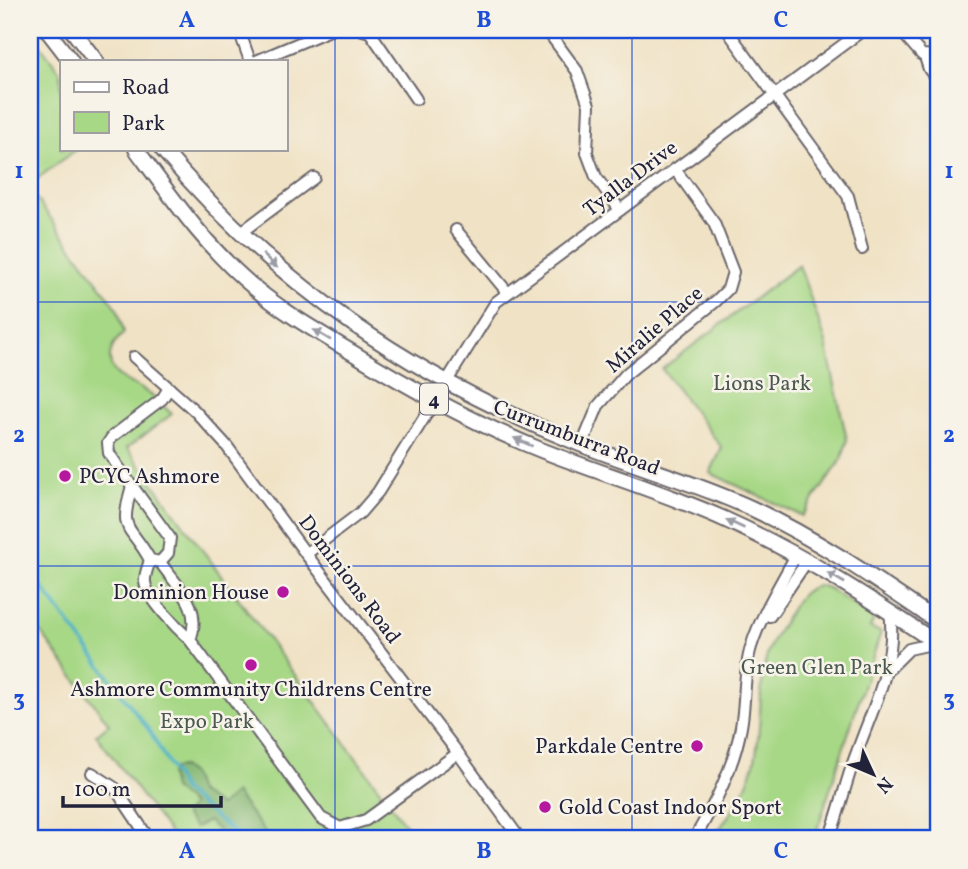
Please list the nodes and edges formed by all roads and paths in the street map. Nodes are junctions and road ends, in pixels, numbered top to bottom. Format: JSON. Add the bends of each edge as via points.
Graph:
{"nodes":[{"id":1,"x":47,"y":30,"type":"edge"},
{"id":2,"x":72,"y":30,"type":"edge"},
{"id":3,"x":240,"y":30,"type":"edge"},
{"id":4,"x":330,"y":30,"type":"edge"},
{"id":5,"x":363,"y":30,"type":"edge"},
{"id":6,"x":547,"y":30,"type":"edge"},
{"id":7,"x":727,"y":30,"type":"edge"},
{"id":8,"x":863,"y":30,"type":"edge"},
{"id":9,"x":901,"y":30,"type":"edge"},
{"id":10,"x":938,"y":56,"type":"edge"},
{"id":11,"x":925,"y":57,"type":"junction"},
{"id":12,"x":70,"y":60,"type":"edge"},
{"id":13,"x":95,"y":60,"type":"edge"},
{"id":14,"x":250,"y":60,"type":"edge"},
{"id":15,"x":258,"y":60,"type":"edge"},
{"id":16,"x":938,"y":80,"type":"edge"},
{"id":17,"x":774,"y":96,"type":"junction"},
{"id":18,"x":416,"y":99,"type":"dead end"},
{"id":19,"x":137,"y":150,"type":"edge"},
{"id":20,"x":148,"y":150,"type":"edge"},
{"id":21,"x":163,"y":150,"type":"edge"},
{"id":22,"x":675,"y":169,"type":"junction"},
{"id":23,"x":314,"y":178,"type":"dead end"},
{"id":24,"x":175,"y":201,"type":"junction"},
{"id":25,"x":620,"y":210,"type":"junction"},
{"id":26,"x":456,"y":230,"type":"dead end"},
{"id":27,"x":240,"y":233,"type":"junction"},
{"id":28,"x":862,"y":249,"type":"dead end"},
{"id":29,"x":508,"y":293,"type":"junction"},
{"id":30,"x":134,"y":357,"type":"dead end"},
{"id":31,"x":445,"y":381,"type":"junction"},
{"id":32,"x":169,"y":388,"type":"junction"},
{"id":33,"x":434,"y":399,"type":"junction"},
{"id":34,"x":582,"y":445,"type":"junction"},
{"id":35,"x":132,"y":486,"type":"junction"},
{"id":36,"x":809,"y":538,"type":"junction"},
{"id":37,"x":306,"y":554,"type":"junction"},
{"id":38,"x":801,"y":558,"type":"junction"},
{"id":39,"x":155,"y":561,"type":"junction"},
{"id":40,"x":890,"y":611,"type":"junction"},
{"id":41,"x":938,"y":622,"type":"edge"},
{"id":42,"x":190,"y":640,"type":"junction"},
{"id":43,"x":937,"y":643,"type":"edge"},
{"id":44,"x":888,"y":671,"type":"junction"},
{"id":45,"x":458,"y":752,"type":"junction"},
{"id":46,"x":92,"y":773,"type":"dead end"},
{"id":47,"x":149,"y":839,"type":"edge"},
{"id":48,"x":520,"y":839,"type":"edge"},
{"id":49,"x":694,"y":839,"type":"edge"},
{"id":50,"x":829,"y":839,"type":"edge"}],
"edges":[{"from":1,"to":12,"type":"main road"},
{"from":2,"to":13,"type":"main road"},
{"from":3,"to":14,"type":"street"},
{"from":4,"to":15,"type":"street"},
{"from":5,"to":18,"type":"street","via":[[370,32]]},
{"from":6,"to":25,"type":"street","via":[[577,71],[589,105],[587,153],[596,177]]},
{"from":7,"to":17,"type":"street"},
{"from":8,"to":17,"type":"street","name":"Tyalla Drive"},
{"from":9,"to":11,"type":"street"},
{"from":10,"to":11,"type":"street"},
{"from":11,"to":16,"type":"street"},
{"from":17,"to":22,"type":"street","name":"Tyalla Drive"},
{"from":17,"to":28,"type":"street","via":[[848,196]]},
{"from":19,"to":24,"type":"main road","name":"Currumburra Road","number":"4"},
{"from":20,"to":24,"type":"main road"},
{"from":21,"to":27,"type":"main road","name":"Currumburra Road","number":"4"},
{"from":22,"to":25,"type":"street","name":"Tyalla Drive"},
{"from":22,"to":34,"type":"street","name":"Miralie Place","via":[[713,223],[733,272],[728,289],[626,374],[598,406]]},
{"from":23,"to":27,"type":"street"},
{"from":33,"to":24,"type":"main road","name":"Currumburra Road","number":"4","one_way":true,"via":[[313,330],[256,289],[212,247]]},
{"from":25,"to":29,"type":"street","name":"Tyalla Drive"},
{"from":26,"to":29,"type":"street"},
{"from":27,"to":31,"type":"main road","name":"Currumburra Road","number":"4","one_way":true,"via":[[322,304]]},
{"from":29,"to":31,"type":"street","name":"Tyalla Drive","via":[[496,302]]},
{"from":30,"to":32,"type":"street","name":"Dominions Road"},
{"from":31,"to":33,"type":"street","name":"Tyalla Drive"},
{"from":31,"to":34,"type":"main road","name":"Currumburra Road","number":"4"},
{"from":32,"to":35,"type":"street","via":[[108,443],[109,453]]},
{"from":32,"to":37,"type":"street","name":"Dominions Road","via":[[226,445]]},
{"from":33,"to":37,"type":"street","name":"Tyalla Drive","via":[[378,492],[360,513]]},
{"from":38,"to":33,"type":"main road","name":"Currumburra Road","number":"4","one_way":true,"via":[[706,511],[541,450]]},
{"from":34,"to":36,"type":"main road","name":"Currumburra Road","number":"4","via":[[722,495]]},
{"from":35,"to":39,"type":"street","via":[[125,521]]},
{"from":35,"to":39,"type":"street","via":[[170,538],[168,553]]},
{"from":36,"to":38,"type":"main road"},
{"from":36,"to":41,"type":"main road","name":"Currumburra Road","number":"4"},
{"from":37,"to":45,"type":"street","name":"Dominions Road"},
{"from":40,"to":38,"type":"main road","name":"Currumburra Road","number":"4","one_way":true},
{"from":38,"to":49,"type":"street","via":[[754,638],[735,756]]},
{"from":39,"to":42,"type":"street","via":[[192,607],[196,620]]},
{"from":39,"to":42,"type":"street","via":[[144,580],[146,589]]},
{"from":40,"to":43,"type":"main road","name":"Currumburra Road","number":"4"},
{"from":40,"to":44,"type":"street"},
{"from":42,"to":45,"type":"street","via":[[321,818],[340,828],[366,820]]},
{"from":43,"to":44,"type":"street","via":[[909,649]]},
{"from":44,"to":50,"type":"street"},
{"from":45,"to":48,"type":"street","name":"Dominions Road"},
{"from":46,"to":47,"type":"street","via":[[115,788]]}]}
